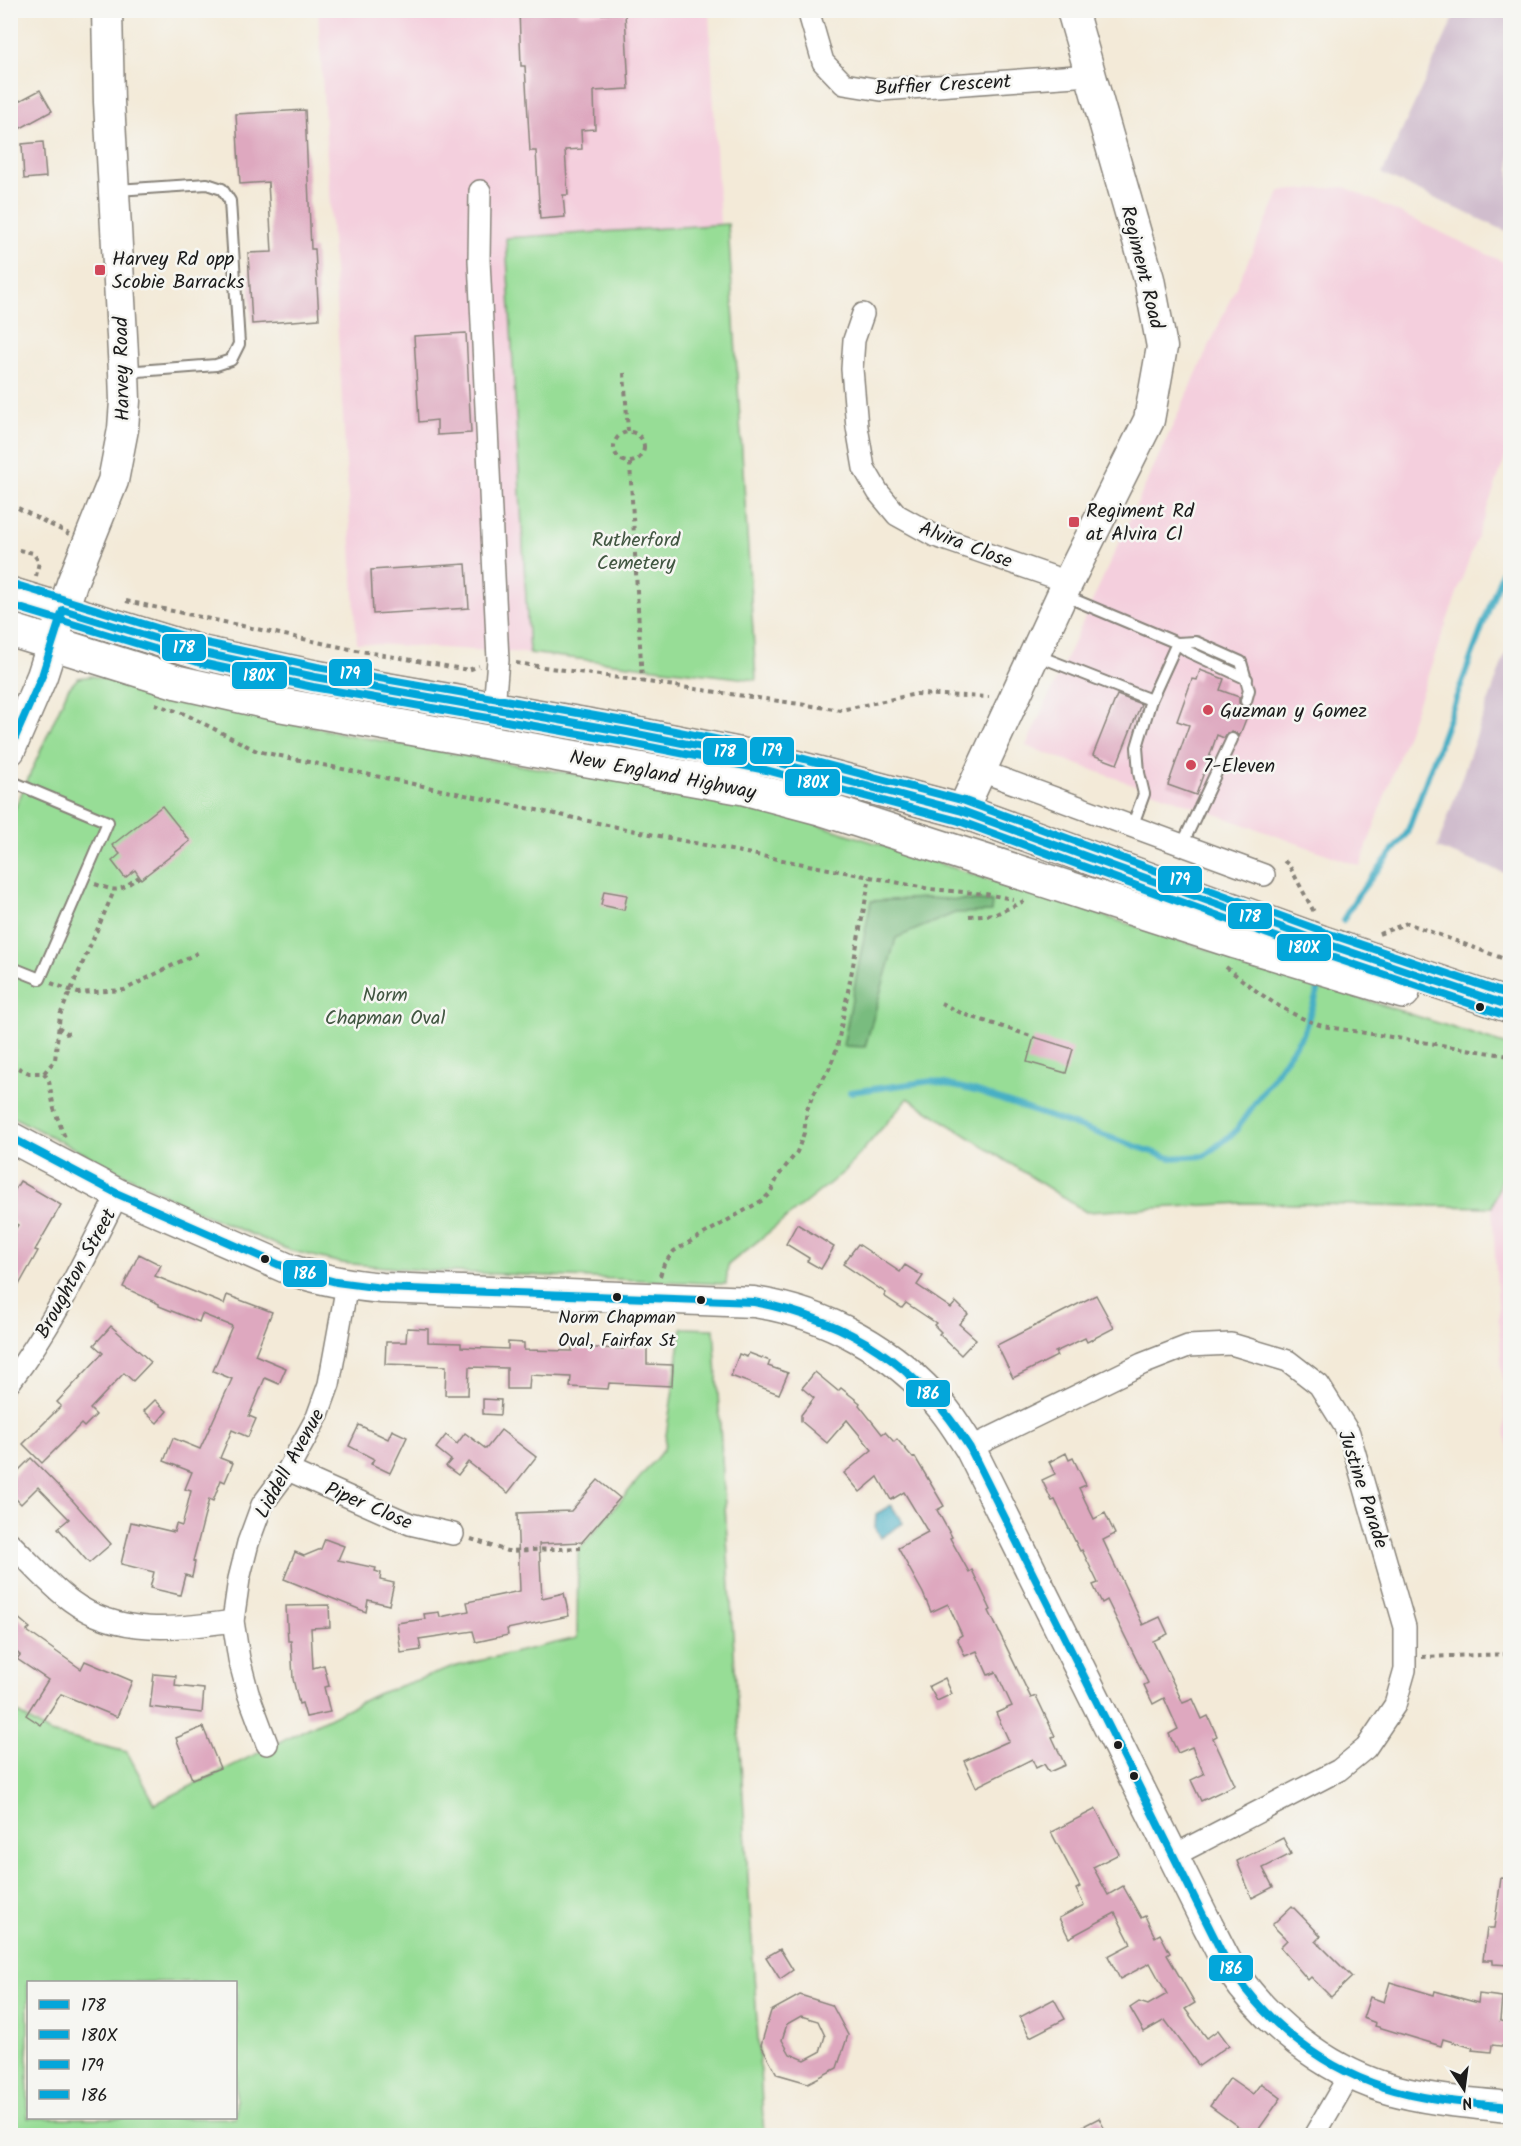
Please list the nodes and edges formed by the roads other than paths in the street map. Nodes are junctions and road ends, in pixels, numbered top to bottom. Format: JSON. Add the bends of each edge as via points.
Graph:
{"nodes":[{"id":1,"x":107,"y":10,"type":"edge"},
{"id":2,"x":808,"y":10,"type":"edge"},
{"id":3,"x":1072,"y":10,"type":"edge"},
{"id":4,"x":1090,"y":75,"type":"junction"},
{"id":5,"x":114,"y":190,"type":"junction"},
{"id":6,"x":480,"y":191,"type":"dead end"},
{"id":7,"x":863,"y":314,"type":"dead end"},
{"id":8,"x":124,"y":372,"type":"junction"},
{"id":9,"x":23,"y":587,"type":"edge"},
{"id":10,"x":1066,"y":589,"type":"junction"},
{"id":11,"x":63,"y":610,"type":"junction"},
{"id":12,"x":10,"y":630,"type":"edge"},
{"id":13,"x":52,"y":643,"type":"junction"},
{"id":14,"x":1177,"y":643,"type":"junction"},
{"id":15,"x":1035,"y":655,"type":"junction"},
{"id":16,"x":1151,"y":700,"type":"junction"},
{"id":17,"x":1246,"y":701,"type":"dead end"},
{"id":18,"x":494,"y":707,"type":"junction"},
{"id":19,"x":446,"y":736,"type":"junction"},
{"id":20,"x":1232,"y":739,"type":"dead end"},
{"id":21,"x":10,"y":750,"type":"edge"},
{"id":22,"x":981,"y":771,"type":"junction"},
{"id":23,"x":10,"y":781,"type":"edge"},
{"id":24,"x":962,"y":811,"type":"junction"},
{"id":25,"x":1132,"y":827,"type":"junction"},
{"id":26,"x":1182,"y":845,"type":"junction"},
{"id":27,"x":1264,"y":875,"type":"dead end"},
{"id":28,"x":1084,"y":893,"type":"junction"},
{"id":29,"x":10,"y":967,"type":"edge"},
{"id":30,"x":1510,"y":1006,"type":"edge"},
{"id":31,"x":1510,"y":1030,"type":"edge"},
{"id":32,"x":10,"y":1137,"type":"edge"},
{"id":33,"x":118,"y":1194,"type":"junction"},
{"id":34,"x":347,"y":1285,"type":"junction"},
{"id":35,"x":10,"y":1382,"type":"edge"},
{"id":36,"x":970,"y":1448,"type":"junction"},
{"id":37,"x":288,"y":1470,"type":"junction"},
{"id":38,"x":453,"y":1534,"type":"road end"},
{"id":39,"x":10,"y":1544,"type":"edge"},
{"id":40,"x":233,"y":1621,"type":"junction"},
{"id":41,"x":267,"y":1744,"type":"dead end"},
{"id":42,"x":1173,"y":1856,"type":"junction"},
{"id":43,"x":1350,"y":2074,"type":"junction"},
{"id":44,"x":1510,"y":2108,"type":"edge"},
{"id":45,"x":1314,"y":2136,"type":"edge"}],
"edges":[{"from":1,"to":5,"type":"street","name":"Harvey Road"},
{"from":2,"to":4,"type":"street","name":"Buffier Crescent","via":[[823,62],[844,84],[881,90]]},
{"from":3,"to":4,"type":"street","name":"Regiment Road"},
{"from":4,"to":10,"type":"street","name":"Regiment Road","via":[[1149,279],[1162,347],[1149,420]]},
{"from":5,"to":8,"type":"street","name":"Harvey Road"},
{"from":5,"to":8,"type":"lane","via":[[207,184],[222,189],[230,201],[239,344],[231,360],[216,365]]},
{"from":6,"to":18,"type":"street","via":[[479,260],[498,660]]},
{"from":7,"to":10,"type":"street","name":"Alvira Close","via":[[854,339],[852,369],[856,427],[864,468],[878,492],[897,515],[935,536]]},
{"from":8,"to":11,"type":"street","name":"Harvey Road","via":[[125,401],[113,480]]},
{"from":9,"to":11,"type":"highway","name":"New England Highway"},
{"from":10,"to":14,"type":"lane"},
{"from":10,"to":15,"type":"street","name":"Regiment Road"},
{"from":11,"to":13,"type":"street","name":"Harvey Road"},
{"from":11,"to":18,"type":"highway","name":"New England Highway","via":[[203,653]]},
{"from":12,"to":13,"type":"highway","name":"New England Highway"},
{"from":13,"to":19,"type":"highway","name":"New England Highway","via":[[177,682]]},
{"from":13,"to":21,"type":"street","name":"Harvey Road"},
{"from":14,"to":16,"type":"lane"},
{"from":14,"to":17,"type":"lane","via":[[1196,642],[1241,662],[1249,690]]},
{"from":15,"to":16,"type":"lane"},
{"from":15,"to":22,"type":"street","name":"Regiment Road"},
{"from":16,"to":25,"type":"lane","via":[[1137,747],[1144,794]]},
{"from":18,"to":19,"type":"highway","via":[[483,719]]},
{"from":18,"to":24,"type":"highway","name":"New England Highway","via":[[768,760]]},
{"from":19,"to":28,"type":"highway","name":"New England Highway","via":[[744,788],[820,808]]},
{"from":20,"to":26,"type":"lane"},
{"from":22,"to":24,"type":"street","name":"Regiment Road"},
{"from":22,"to":25,"type":"street"},
{"from":23,"to":29,"type":"lane","via":[[108,822],[39,979]]},
{"from":24,"to":28,"type":"highway","via":[[959,823],[975,841],[1050,867]]},
{"from":24,"to":30,"type":"highway","name":"New England Highway"},
{"from":25,"to":26,"type":"street"},
{"from":26,"to":27,"type":"street"},
{"from":28,"to":31,"type":"highway","name":"New England Highway","via":[[1407,993]]},
{"from":32,"to":33,"type":"street"},
{"from":33,"to":34,"type":"street","via":[[291,1270]]},
{"from":33,"to":35,"type":"street","name":"Broughton Street","via":[[75,1278]]},
{"from":34,"to":36,"type":"street","via":[[778,1306],[829,1322],[891,1359],[943,1408]]},
{"from":34,"to":37,"type":"street","name":"Liddell Avenue","via":[[329,1384],[317,1417]]},
{"from":36,"to":42,"type":"street"},
{"from":36,"to":42,"type":"street","name":"Justine Parade","via":[[1142,1364],[1188,1346],[1231,1344],[1288,1361],[1319,1385],[1349,1433],[1404,1617],[1407,1657],[1395,1705],[1366,1748],[1339,1770]]},
{"from":37,"to":38,"type":"street","name":"Piper Close","via":[[410,1524]]},
{"from":37,"to":40,"type":"street","name":"Liddell Avenue","via":[[262,1505],[248,1543]]},
{"from":39,"to":40,"type":"street","via":[[71,1601],[99,1617],[134,1627],[171,1628]]},
{"from":40,"to":41,"type":"street","name":"Liddell Avenue","via":[[248,1693]]},
{"from":42,"to":43,"type":"street","via":[[1232,1971],[1262,2008],[1302,2043]]},
{"from":43,"to":44,"type":"street","via":[[1418,2095]]},
{"from":43,"to":45,"type":"street"}]}
